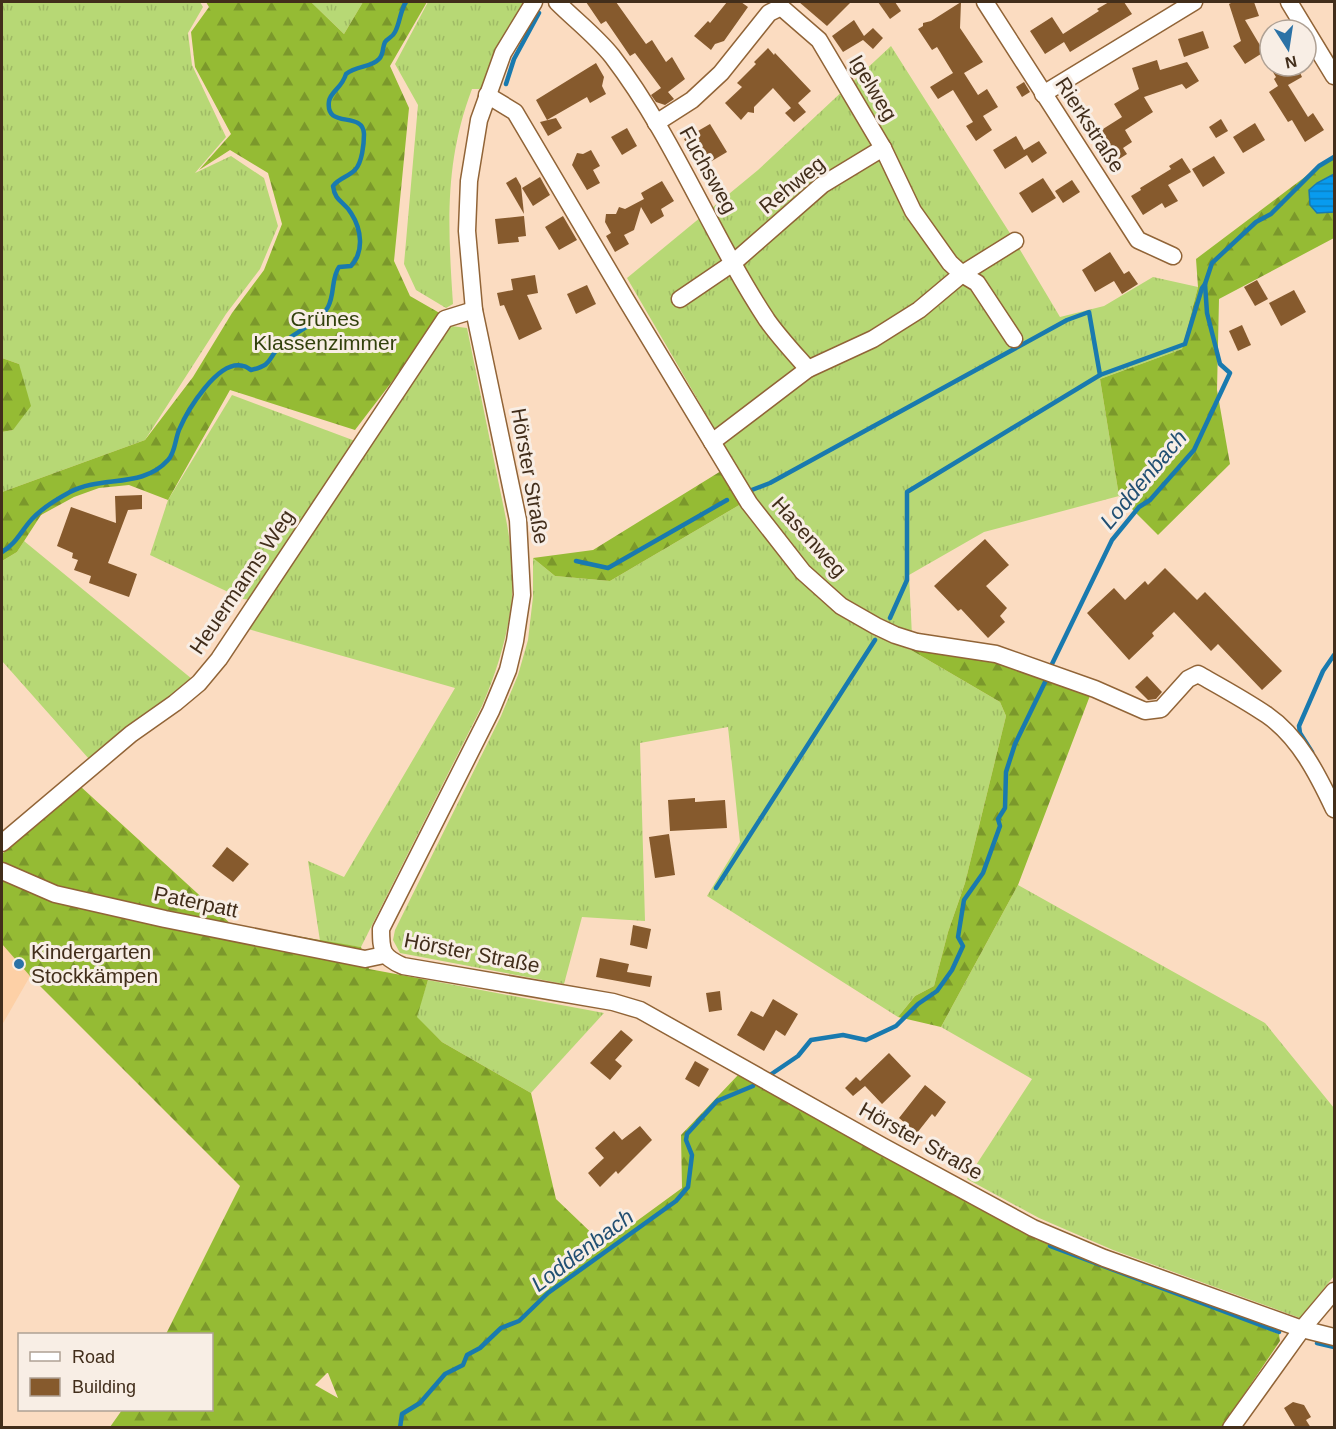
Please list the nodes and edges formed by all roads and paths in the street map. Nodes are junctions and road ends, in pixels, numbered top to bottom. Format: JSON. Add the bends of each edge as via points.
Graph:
{"nodes":[{"id":1,"x":534,"y":2,"type":"edge"},
{"id":2,"x":557,"y":2,"type":"edge"},
{"id":3,"x":985,"y":2,"type":"edge"},
{"id":4,"x":1194,"y":2,"type":"edge"},
{"id":5,"x":1289,"y":2,"type":"edge"},
{"id":6,"x":1335,"y":76,"type":"edge"},
{"id":7,"x":1043,"y":94,"type":"junction"},
{"id":8,"x":487,"y":95,"type":"junction"},
{"id":9,"x":656,"y":123,"type":"junction"},
{"id":10,"x":883,"y":148,"type":"junction"},
{"id":11,"x":1015,"y":241,"type":"dead end"},
{"id":12,"x":1173,"y":256,"type":"dead end"},
{"id":13,"x":733,"y":263,"type":"junction"},
{"id":14,"x":962,"y":274,"type":"junction"},
{"id":15,"x":680,"y":299,"type":"dead end"},
{"id":16,"x":474,"y":310,"type":"junction"},
{"id":17,"x":1014,"y":339,"type":"dead end"},
{"id":18,"x":807,"y":369,"type":"junction"},
{"id":19,"x":712,"y":442,"type":"junction"},
{"id":20,"x":1335,"y":809,"type":"edge"},
{"id":21,"x":2,"y":843,"type":"edge"},
{"id":22,"x":2,"y":871,"type":"edge"},
{"id":23,"x":384,"y":955,"type":"junction"},
{"id":24,"x":1335,"y":1291,"type":"edge"},
{"id":25,"x":1302,"y":1329,"type":"junction"},
{"id":26,"x":1335,"y":1337,"type":"edge"},
{"id":27,"x":1231,"y":1428,"type":"edge"}],
"edges":[{"from":1,"to":8,"type":"street","name":"Hörster Straße","via":[[503,53]]},
{"from":2,"to":9,"type":"street","name":"Fuchsweg","via":[[610,54]]},
{"from":3,"to":7,"type":"street","name":"Rierkstraße"},
{"from":4,"to":7,"type":"street"},
{"from":5,"to":6,"type":"street"},
{"from":7,"to":12,"type":"street","name":"Rierkstraße","via":[[1138,240]]},
{"from":8,"to":16,"type":"street","name":"Hörster Straße","via":[[469,181],[467,231]]},
{"from":8,"to":19,"type":"street","name":"Hasenweg","via":[[515,112]]},
{"from":9,"to":10,"type":"street","name":"Igelweg","via":[[692,100],[769,13],[781,7],[819,40]]},
{"from":9,"to":13,"type":"street","name":"Fuchsweg"},
{"from":10,"to":13,"type":"street","name":"Rehweg","via":[[822,185]]},
{"from":10,"to":14,"type":"street","name":"Igelweg","via":[[913,211]]},
{"from":11,"to":14,"type":"street"},
{"from":13,"to":15,"type":"street","name":"Rehweg"},
{"from":13,"to":18,"type":"street","name":"Fuchsweg","via":[[768,321]]},
{"from":14,"to":17,"type":"street","name":"Igelweg","via":[[977,283]]},
{"from":14,"to":18,"type":"street","via":[[919,310],[873,339]]},
{"from":16,"to":21,"type":"street","name":"Heuermanns Weg","via":[[445,319],[219,659],[199,683],[131,734]]},
{"from":16,"to":23,"type":"street","name":"Hörster Straße","via":[[518,520],[522,595],[508,670],[381,929]]},
{"from":18,"to":19,"type":"street"},
{"from":19,"to":20,"type":"street","name":"Hasenweg","via":[[749,503],[803,572],[842,606],[867,621],[917,642],[996,654],[1145,711],[1161,709],[1188,678],[1198,674],[1268,716],[1292,738]]},
{"from":22,"to":23,"type":"street","name":"Paterpatt","via":[[55,894],[165,919],[365,960]]},
{"from":23,"to":25,"type":"street","name":"Hörster Straße","via":[[403,966],[640,1010],[1033,1228],[1104,1258]]},
{"from":24,"to":25,"type":"street"},
{"from":25,"to":26,"type":"street","name":"Hörster Straße"},
{"from":25,"to":27,"type":"street"}]}
